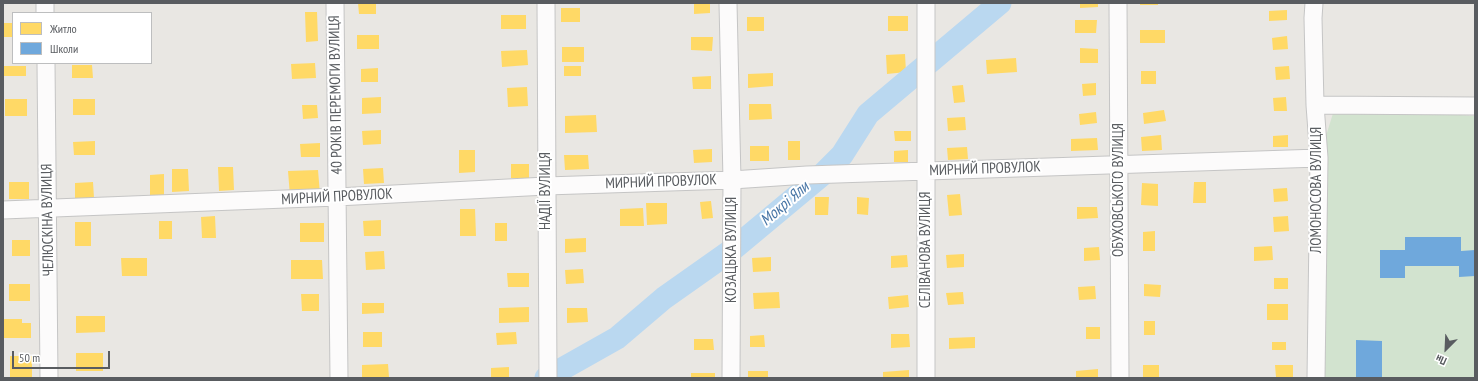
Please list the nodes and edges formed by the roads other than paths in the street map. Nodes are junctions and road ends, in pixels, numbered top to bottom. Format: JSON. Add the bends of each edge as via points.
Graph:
{"nodes":[{"id":1,"x":335,"y":3,"type":"edge"},
{"id":2,"x":546,"y":3,"type":"edge"},
{"id":3,"x":728,"y":3,"type":"edge"},
{"id":4,"x":926,"y":3,"type":"edge"},
{"id":5,"x":1118,"y":3,"type":"edge"},
{"id":6,"x":1314,"y":3,"type":"edge"},
{"id":7,"x":46,"y":64,"type":"edge"},
{"id":8,"x":1315,"y":105,"type":"junction"},
{"id":9,"x":1475,"y":106,"type":"edge"},
{"id":10,"x":1319,"y":158,"type":"junction"},
{"id":11,"x":1119,"y":164,"type":"junction"},
{"id":12,"x":925,"y":171,"type":"junction"},
{"id":13,"x":732,"y":180,"type":"junction"},
{"id":14,"x":546,"y":186,"type":"junction"},
{"id":15,"x":337,"y":197,"type":"junction"},
{"id":16,"x":48,"y":208,"type":"junction"},
{"id":17,"x":3,"y":210,"type":"edge"},
{"id":18,"x":49,"y":378,"type":"edge"},
{"id":19,"x":339,"y":378,"type":"edge"},
{"id":20,"x":548,"y":378,"type":"edge"},
{"id":21,"x":731,"y":378,"type":"edge"},
{"id":22,"x":926,"y":378,"type":"edge"},
{"id":23,"x":1120,"y":378,"type":"edge"},
{"id":24,"x":1316,"y":378,"type":"edge"}],
"edges":[{"from":1,"to":15,"type":"street","name":"40 РОКІВ ПЕРЕМОГИ ВУЛИЦЯ"},
{"from":2,"to":14,"type":"street","name":"НАДІЇ ВУЛИЦЯ"},
{"from":3,"to":13,"type":"street","name":"КОЗАЦЬКА ВУЛИЦЯ"},
{"from":4,"to":12,"type":"street","name":"СЕЛІВАНОВА ВУЛИЦЯ"},
{"from":5,"to":11,"type":"street","name":"ОБУХОВСЬКОГО ВУЛИЦЯ"},
{"from":6,"to":8,"type":"street","name":"ЛОМОНОСОВА ВУЛИЦЯ"},
{"from":7,"to":16,"type":"street","name":"ЧЕЛЮСКІНА ВУЛИЦЯ"},
{"from":8,"to":9,"type":"street"},
{"from":8,"to":10,"type":"street","name":"ЛОМОНОСОВА ВУЛИЦЯ"},
{"from":10,"to":11,"type":"street","name":"МИРНИЙ ПРОВУЛОК"},
{"from":10,"to":24,"type":"street","name":"ЛОМОНОСОВА ВУЛИЦЯ"},
{"from":11,"to":12,"type":"street","name":"МИРНИЙ ПРОВУЛОК"},
{"from":11,"to":23,"type":"street","name":"ОБУХОВСЬКОГО ВУЛИЦЯ"},
{"from":12,"to":13,"type":"street","name":"МИРНИЙ ПРОВУЛОК"},
{"from":12,"to":22,"type":"street","name":"СЕЛІВАНОВА ВУЛИЦЯ"},
{"from":13,"to":14,"type":"street","name":"МИРНИЙ ПРОВУЛОК"},
{"from":13,"to":21,"type":"street","name":"КОЗАЦЬКА ВУЛИЦЯ"},
{"from":14,"to":15,"type":"street","name":"МИРНИЙ ПРОВУЛОК"},
{"from":14,"to":20,"type":"street","name":"НАДІЇ ВУЛИЦЯ"},
{"from":15,"to":16,"type":"street","name":"МИРНИЙ ПРОВУЛОК"},
{"from":15,"to":19,"type":"street","name":"40 РОКІВ ПЕРЕМОГИ ВУЛИЦЯ"},
{"from":16,"to":17,"type":"street","name":"МИРНИЙ ПРОВУЛОК"},
{"from":16,"to":18,"type":"street","name":"ЧЕЛЮСКІНА ВУЛИЦЯ"}]}
